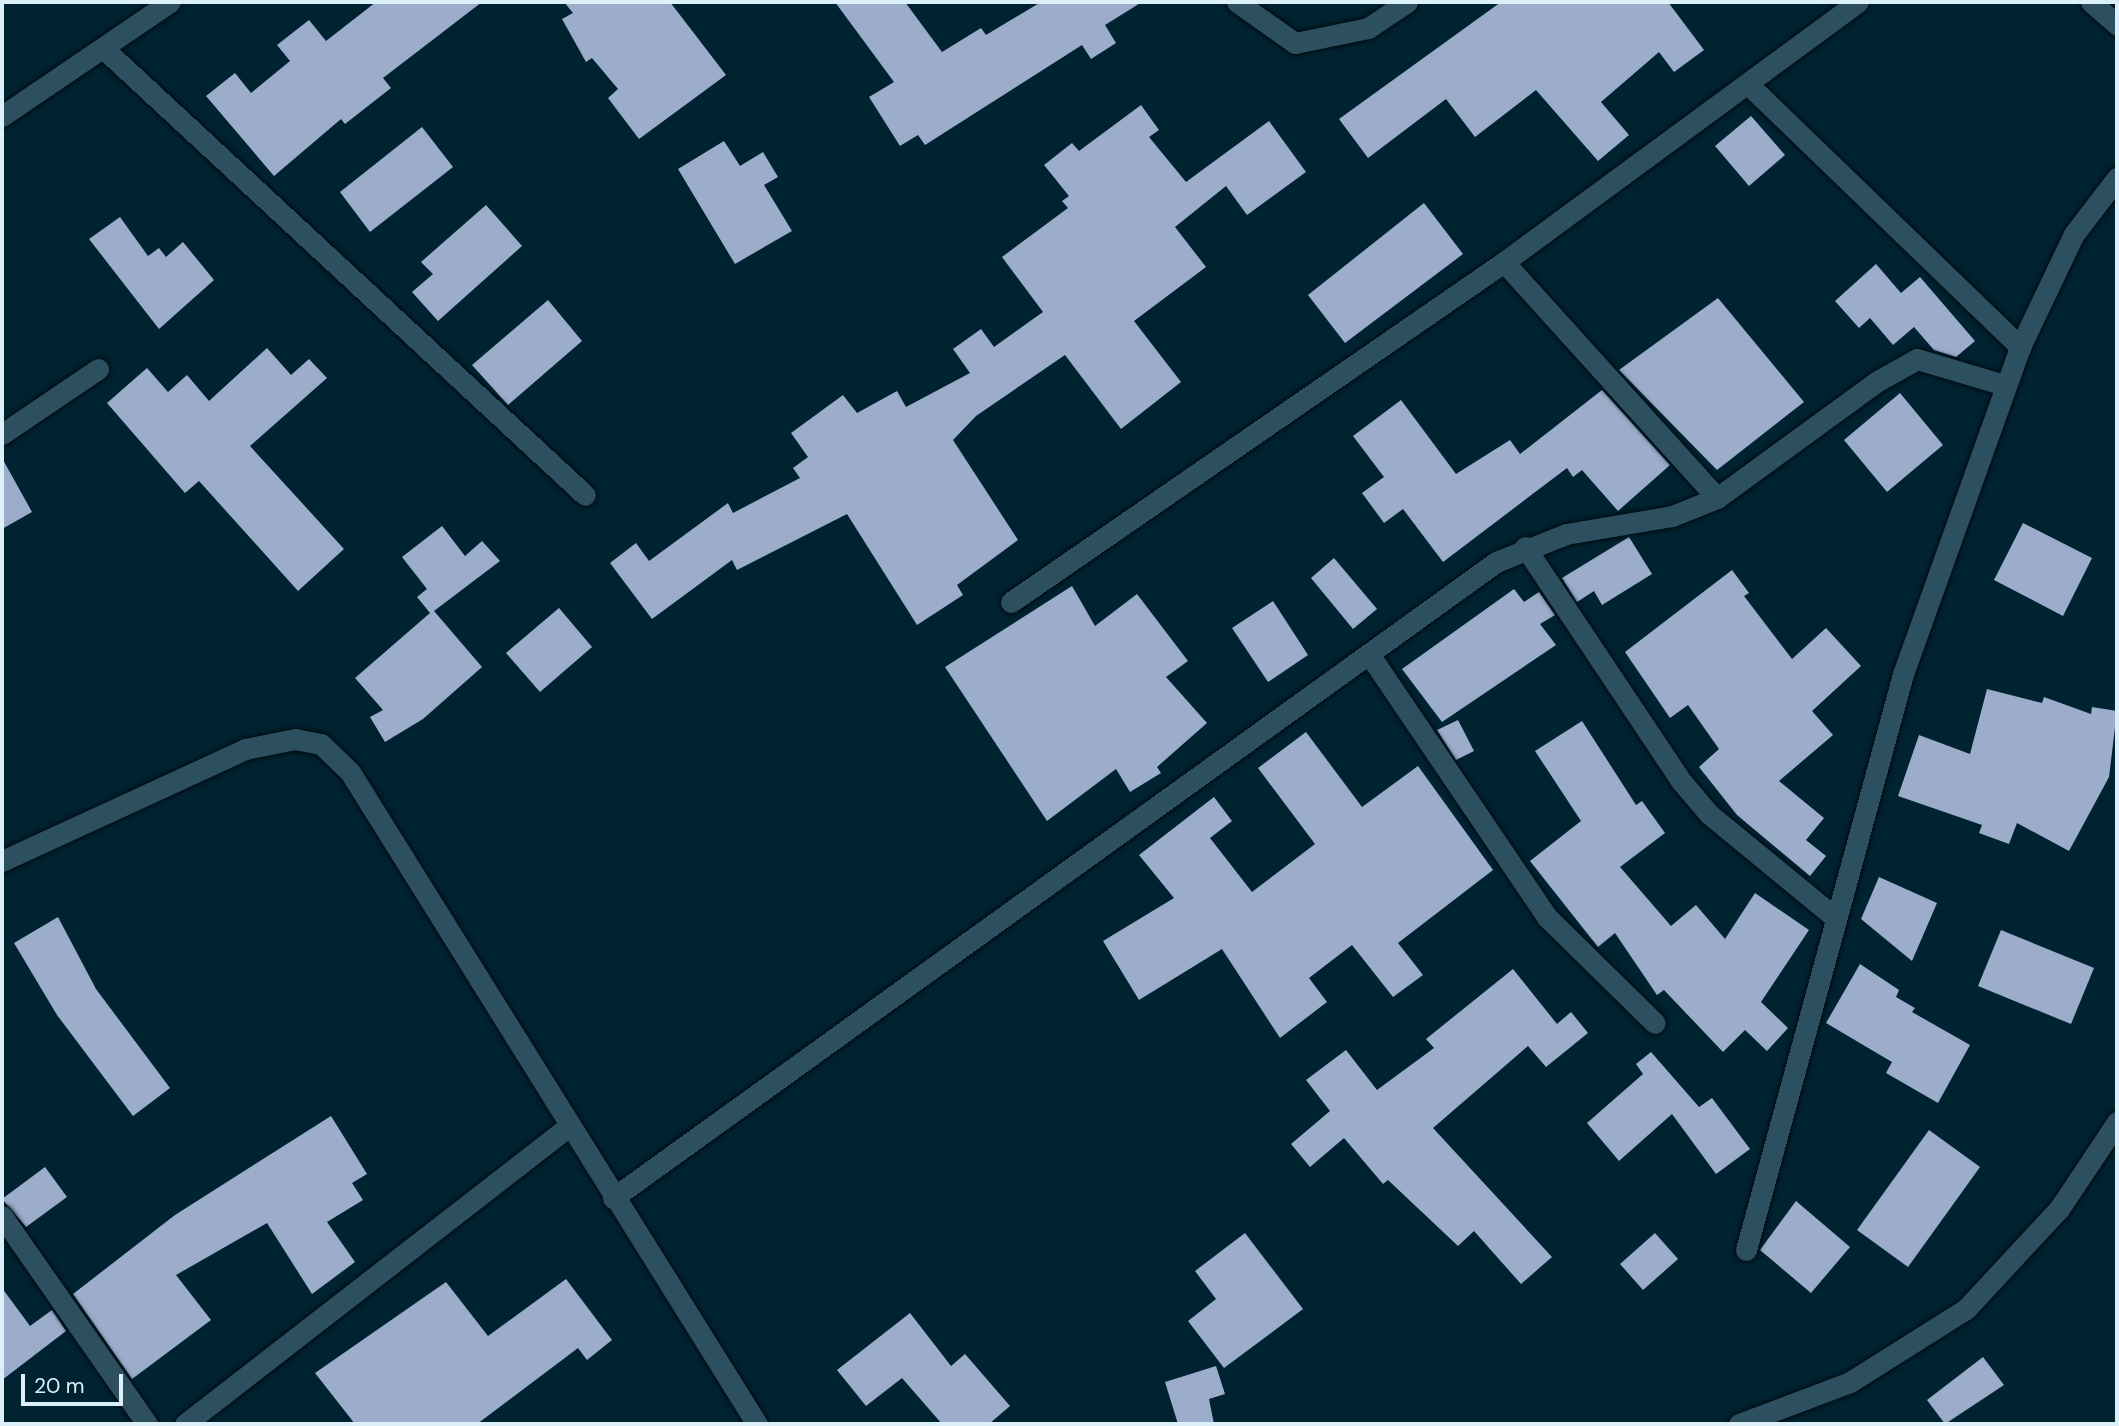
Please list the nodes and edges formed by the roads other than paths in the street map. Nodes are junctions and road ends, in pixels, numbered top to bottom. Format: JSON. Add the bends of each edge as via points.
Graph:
{"nodes":[{"id":1,"x":170,"y":2,"type":"edge"},
{"id":2,"x":1237,"y":2,"type":"edge"},
{"id":3,"x":1407,"y":2,"type":"edge"},
{"id":4,"x":1858,"y":2,"type":"edge"},
{"id":5,"x":2091,"y":2,"type":"edge"},
{"id":6,"x":2117,"y":25,"type":"edge"},
{"id":7,"x":103,"y":47,"type":"junction"},
{"id":8,"x":1750,"y":86,"type":"junction"},
{"id":9,"x":2,"y":116,"type":"edge"},
{"id":10,"x":2117,"y":178,"type":"edge"},
{"id":11,"x":1503,"y":262,"type":"junction"},
{"id":12,"x":2020,"y":347,"type":"junction"},
{"id":13,"x":98,"y":369,"type":"dead end"},
{"id":14,"x":2004,"y":385,"type":"junction"},
{"id":15,"x":2,"y":434,"type":"edge"},
{"id":16,"x":585,"y":495,"type":"dead end"},
{"id":17,"x":1717,"y":498,"type":"junction"},
{"id":18,"x":1525,"y":547,"type":"junction"},
{"id":19,"x":1011,"y":602,"type":"dead end"},
{"id":20,"x":1369,"y":654,"type":"junction"},
{"id":21,"x":2,"y":861,"type":"edge"},
{"id":22,"x":1833,"y":916,"type":"junction"},
{"id":23,"x":1655,"y":1023,"type":"dead end"},
{"id":24,"x":2117,"y":1122,"type":"edge"},
{"id":25,"x":568,"y":1127,"type":"junction"},
{"id":26,"x":613,"y":1198,"type":"junction"},
{"id":27,"x":2,"y":1216,"type":"edge"},
{"id":28,"x":1746,"y":1250,"type":"dead end"},
{"id":29,"x":147,"y":1424,"type":"edge"},
{"id":30,"x":185,"y":1424,"type":"edge"},
{"id":31,"x":757,"y":1424,"type":"edge"},
{"id":32,"x":1738,"y":1424,"type":"edge"}],
"edges":[{"from":1,"to":7,"type":"street"},
{"from":2,"to":3,"type":"street","via":[[1295,43],[1368,28]]},
{"from":4,"to":8,"type":"street"},
{"from":5,"to":6,"type":"street"},
{"from":7,"to":9,"type":"street"},
{"from":7,"to":16,"type":"street"},
{"from":8,"to":11,"type":"street"},
{"from":8,"to":12,"type":"street"},
{"from":10,"to":12,"type":"street","via":[[2074,234]]},
{"from":11,"to":17,"type":"street"},
{"from":11,"to":19,"type":"street"},
{"from":12,"to":14,"type":"street"},
{"from":13,"to":15,"type":"street"},
{"from":14,"to":17,"type":"street","via":[[1917,359],[1875,382]]},
{"from":14,"to":22,"type":"street","via":[[1903,674]]},
{"from":17,"to":18,"type":"street","via":[[1672,516]]},
{"from":18,"to":20,"type":"street"},
{"from":18,"to":22,"type":"street","via":[[1681,781],[1709,814]]},
{"from":20,"to":23,"type":"street","via":[[1547,917]]},
{"from":20,"to":26,"type":"street"},
{"from":21,"to":25,"type":"street","via":[[245,749],[295,739],[321,744],[350,772]]},
{"from":22,"to":28,"type":"street"},
{"from":24,"to":32,"type":"street","via":[[2059,1209],[1966,1309],[1850,1382]]},
{"from":25,"to":26,"type":"street"},
{"from":25,"to":30,"type":"street"},
{"from":26,"to":31,"type":"street"},
{"from":27,"to":29,"type":"street"}]}
